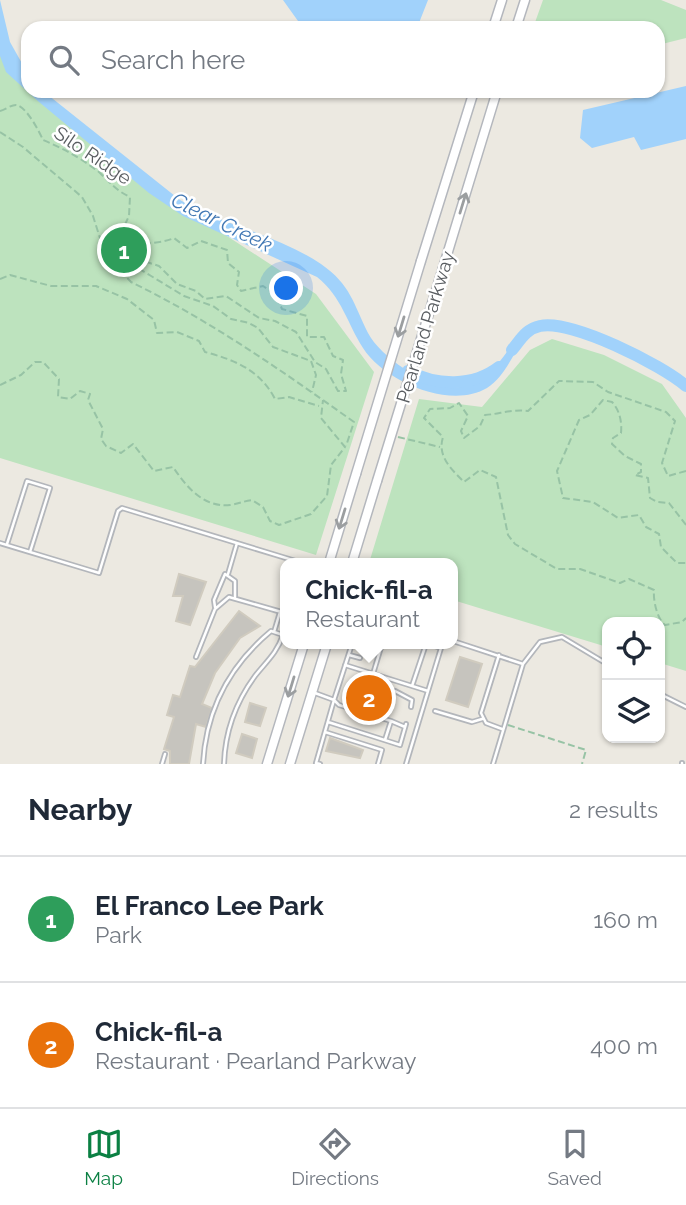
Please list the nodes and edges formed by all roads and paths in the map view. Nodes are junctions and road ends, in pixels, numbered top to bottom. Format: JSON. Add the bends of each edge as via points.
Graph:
{"nodes":[{"id":1,"x":502,"y":0,"type":"edge"},
{"id":2,"x":525,"y":0,"type":"edge"},
{"id":3,"x":495,"y":21,"type":"edge"},
{"id":4,"x":518,"y":21,"type":"edge"},
{"id":5,"x":472,"y":98,"type":"edge"},
{"id":6,"x":495,"y":98,"type":"edge"},
{"id":7,"x":0,"y":111,"type":"edge"},
{"id":8,"x":0,"y":132,"type":"edge"},
{"id":9,"x":120,"y":235,"type":"junction"},
{"id":10,"x":100,"y":243,"type":"junction"},
{"id":11,"x":0,"y":279,"type":"edge"},
{"id":12,"x":0,"y":385,"type":"edge"},
{"id":13,"x":313,"y":392,"type":"junction"},
{"id":14,"x":323,"y":400,"type":"junction"},
{"id":15,"x":320,"y":407,"type":"junction"},
{"id":16,"x":345,"y":447,"type":"junction"},
{"id":17,"x":686,"y":471,"type":"edge"},
{"id":18,"x":686,"y":525,"type":"edge"},
{"id":19,"x":0,"y":543,"type":"edge"},
{"id":20,"x":237,"y":543,"type":"junction"},
{"id":21,"x":7,"y":545,"type":"junction"},
{"id":22,"x":30,"y":552,"type":"junction"},
{"id":23,"x":286,"y":558,"type":"edge"},
{"id":24,"x":331,"y":558,"type":"edge"},
{"id":25,"x":354,"y":558,"type":"edge"},
{"id":26,"x":686,"y":563,"type":"edge"},
{"id":27,"x":228,"y":573,"type":"junction"},
{"id":28,"x":235,"y":597,"type":"junction"},
{"id":29,"x":215,"y":608,"type":"junction"},
{"id":30,"x":280,"y":611,"type":"joint"},
{"id":31,"x":686,"y":618,"type":"edge"},
{"id":32,"x":274,"y":632,"type":"junction"},
{"id":33,"x":280,"y":634,"type":"edge"},
{"id":34,"x":458,"y":643,"type":"edge"},
{"id":35,"x":280,"y":645,"type":"edge"},
{"id":36,"x":302,"y":649,"type":"edge"},
{"id":37,"x":325,"y":649,"type":"edge"},
{"id":38,"x":352,"y":649,"type":"edge"},
{"id":39,"x":380,"y":649,"type":"edge"},
{"id":40,"x":425,"y":649,"type":"edge"},
{"id":41,"x":440,"y":649,"type":"edge"},
{"id":42,"x":374,"y":652,"type":"dead end"},
{"id":43,"x":379,"y":653,"type":"junction"},
{"id":44,"x":349,"y":654,"type":"junction"},
{"id":45,"x":499,"y":655,"type":"junction"},
{"id":46,"x":196,"y":657,"type":"dead end"},
{"id":47,"x":360,"y":658,"type":"dead end"},
{"id":48,"x":371,"y":661,"type":"dead end"},
{"id":49,"x":602,"y":661,"type":"edge"},
{"id":50,"x":376,"y":663,"type":"junction"},
{"id":51,"x":523,"y":664,"type":"junction"},
{"id":52,"x":345,"y":665,"type":"junction"},
{"id":53,"x":373,"y":674,"type":"junction"},
{"id":54,"x":374,"y":684,"type":"dead end"},
{"id":55,"x":412,"y":686,"type":"junction"},
{"id":56,"x":395,"y":691,"type":"dead end"},
{"id":57,"x":428,"y":691,"type":"junction"},
{"id":58,"x":312,"y":692,"type":"junction"},
{"id":59,"x":665,"y":696,"type":"edge"},
{"id":60,"x":334,"y":700,"type":"junction"},
{"id":61,"x":411,"y":707,"type":"dead end"},
{"id":62,"x":686,"y":707,"type":"edge"},
{"id":63,"x":348,"y":708,"type":"junction"},
{"id":64,"x":435,"y":711,"type":"dead end"},
{"id":65,"x":482,"y":719,"type":"junction"},
{"id":66,"x":391,"y":721,"type":"junction"},
{"id":67,"x":328,"y":722,"type":"junction"},
{"id":68,"x":504,"y":723,"type":"junction"},
{"id":69,"x":502,"y":729,"type":"junction"},
{"id":70,"x":325,"y":732,"type":"junction"},
{"id":71,"x":385,"y":740,"type":"junction"},
{"id":72,"x":165,"y":754,"type":"dead end"},
{"id":73,"x":162,"y":764,"type":"edge"},
{"id":74,"x":203,"y":764,"type":"edge"},
{"id":75,"x":225,"y":764,"type":"edge"},
{"id":76,"x":267,"y":764,"type":"edge"},
{"id":77,"x":290,"y":764,"type":"edge"},
{"id":78,"x":320,"y":764,"type":"edge"},
{"id":79,"x":379,"y":764,"type":"edge"},
{"id":80,"x":406,"y":764,"type":"edge"},
{"id":81,"x":494,"y":764,"type":"edge"},
{"id":82,"x":582,"y":764,"type":"edge"}],
"edges":[{"from":1,"to":3,"type":"main road"},
{"from":2,"to":4,"type":"main road"},
{"from":5,"to":24,"type":"main road","name":"Pearland Parkway","one_way":true,"bridge":true},
{"from":25,"to":6,"type":"main road","name":"Pearland Parkway","one_way":true,"bridge":true},
{"from":7,"to":9,"type":"path","name":"Silo Ridge","via":[[20,107],[35,122],[43,140],[65,149],[130,197]]},
{"from":8,"to":10,"type":"path","via":[[82,197]]},
{"from":9,"to":10,"type":"path"},
{"from":9,"to":13,"type":"path","via":[[126,247],[174,238],[187,248],[201,241],[227,250],[228,263],[239,272],[240,291],[263,286],[276,295],[282,309],[307,316],[307,337],[324,337],[333,356],[343,360],[346,391],[338,391],[326,369],[314,362],[292,330],[259,318],[226,296],[205,299],[177,284],[159,267],[128,256],[133,265],[184,296],[250,323],[274,347],[311,361],[316,375]]},
{"from":10,"to":13,"type":"path","via":[[131,282],[211,323]]},
{"from":11,"to":15,"type":"path","via":[[10,275],[42,285],[85,284],[108,289],[154,320],[157,333],[177,332],[199,341],[205,352],[247,366],[275,399],[289,397]]},
{"from":12,"to":16,"type":"path","via":[[35,362],[43,362],[59,379],[58,397],[70,399],[80,391],[90,394],[88,400],[106,446],[121,453],[133,444],[153,471],[173,467],[201,499],[216,505],[256,501],[274,525],[311,514],[327,496],[331,465]]},
{"from":13,"to":14,"type":"path"},
{"from":14,"to":15,"type":"path"},
{"from":14,"to":16,"type":"path","via":[[354,422]]},
{"from":15,"to":16,"type":"path","via":[[321,418]]},
{"from":17,"to":31,"type":"path","via":[[668,476],[662,463],[674,421],[666,412],[608,392],[593,382],[559,381],[528,411],[485,415],[480,426],[464,438],[461,431],[468,416],[459,403],[430,409],[424,418],[443,437],[444,458],[464,482],[480,470],[496,478],[508,535],[515,544],[557,569],[580,569],[620,583],[629,579],[648,585],[654,590],[661,622],[665,625]]},
{"from":18,"to":26,"type":"path","via":[[669,503],[650,498],[648,478],[635,475],[641,472],[641,464],[612,444],[612,438],[621,433],[618,409],[603,400],[579,420],[557,471],[563,498],[593,502],[618,518],[639,515],[646,527],[659,534],[661,547],[677,563]]},
{"from":19,"to":21,"type":"lane"},
{"from":20,"to":22,"type":"lane","via":[[122,508],[99,573]]},
{"from":20,"to":23,"type":"lane"},
{"from":20,"to":27,"type":"lane"},
{"from":21,"to":22,"type":"lane"},
{"from":21,"to":22,"type":"lane","via":[[27,481],[50,488]]},
{"from":27,"to":28,"type":"lane","via":[[235,581]]},
{"from":27,"to":29,"type":"lane","via":[[221,577]]},
{"from":28,"to":29,"type":"lane"},
{"from":28,"to":30,"type":"lane"},
{"from":29,"to":46,"type":"lane"},
{"from":30,"to":32,"type":"lane"},
{"from":32,"to":33,"type":"lane"},
{"from":32,"to":74,"type":"lane","via":[[247,652],[223,687],[208,725]]},
{"from":34,"to":45,"type":"lane"},
{"from":35,"to":75,"type":"lane","via":[[238,705],[228,734]]},
{"from":36,"to":76,"type":"main road","one_way":true},
{"from":37,"to":58,"type":"main road"},
{"from":38,"to":44,"type":"lane"},
{"from":39,"to":43,"type":"lane"},
{"from":40,"to":55,"type":"lane"},
{"from":41,"to":57,"type":"lane"},
{"from":42,"to":43,"type":"lane"},
{"from":43,"to":50,"type":"lane"},
{"from":44,"to":47,"type":"lane"},
{"from":44,"to":52,"type":"lane"},
{"from":45,"to":51,"type":"lane"},
{"from":45,"to":65,"type":"lane"},
{"from":48,"to":50,"type":"lane"},
{"from":49,"to":51,"type":"lane","via":[[562,637],[541,642]]},
{"from":50,"to":53,"type":"lane"},
{"from":51,"to":68,"type":"lane"},
{"from":52,"to":53,"type":"lane"},
{"from":52,"to":60,"type":"lane"},
{"from":53,"to":55,"type":"lane"},
{"from":54,"to":63,"type":"lane","via":[[359,682]]},
{"from":55,"to":57,"type":"lane"},
{"from":56,"to":61,"type":"lane","via":[[412,700]]},
{"from":57,"to":80,"type":"lane"},
{"from":58,"to":60,"type":"lane"},
{"from":58,"to":77,"type":"main road"},
{"from":59,"to":62,"type":"lane"},
{"from":60,"to":63,"type":"lane"},
{"from":60,"to":67,"type":"lane"},
{"from":63,"to":66,"type":"lane"},
{"from":64,"to":65,"type":"lane","via":[[472,722]]},
{"from":65,"to":69,"type":"lane"},
{"from":66,"to":71,"type":"lane"},
{"from":66,"to":71,"type":"lane","via":[[406,725],[400,745]]},
{"from":67,"to":70,"type":"lane"},
{"from":67,"to":71,"type":"lane"},
{"from":68,"to":69,"type":"lane"},
{"from":68,"to":82,"type":"path","via":[[586,750]]},
{"from":69,"to":81,"type":"lane"},
{"from":70,"to":78,"type":"lane","via":[[316,763]]},
{"from":70,"to":79,"type":"lane","via":[[382,750]]},
{"from":72,"to":73,"type":"lane"}]}
